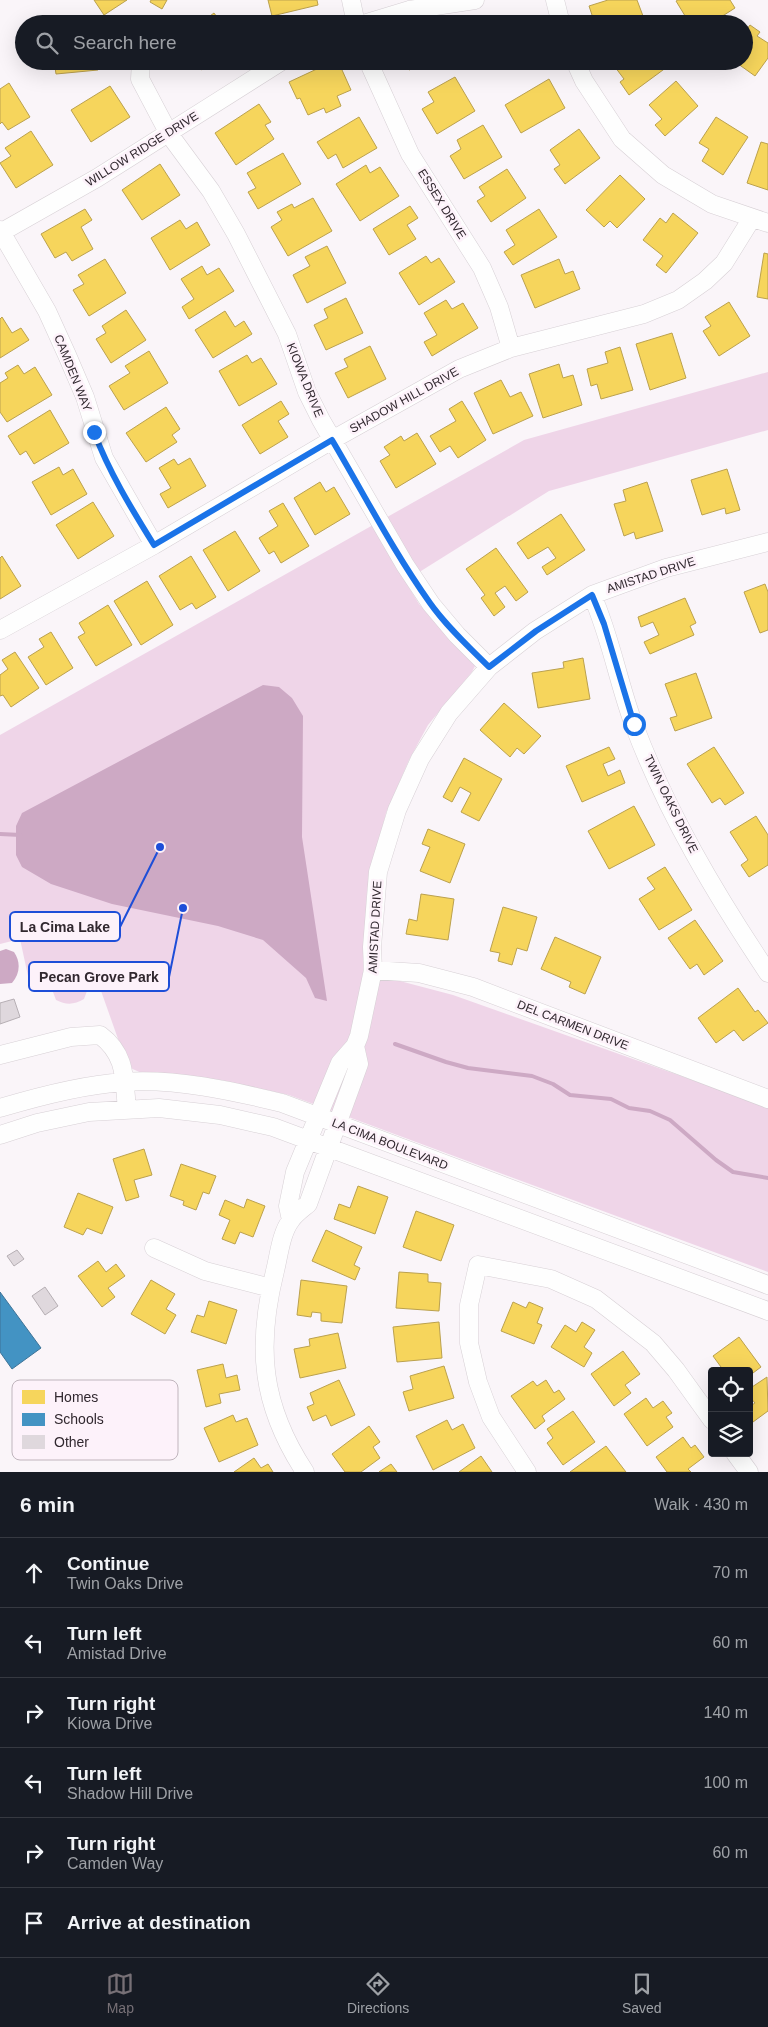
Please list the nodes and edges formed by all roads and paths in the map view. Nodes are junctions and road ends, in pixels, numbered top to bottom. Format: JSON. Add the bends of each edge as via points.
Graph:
{"nodes":[{"id":1,"x":351,"y":0,"type":"edge"},
{"id":2,"x":475,"y":0,"type":"edge"},
{"id":3,"x":555,"y":0,"type":"edge"},
{"id":4,"x":354,"y":15,"type":"edge"},
{"id":5,"x":393,"y":15,"type":"edge"},
{"id":6,"x":559,"y":15,"type":"edge"},
{"id":7,"x":140,"y":70,"type":"edge"},
{"id":8,"x":268,"y":70,"type":"edge"},
{"id":9,"x":372,"y":70,"type":"edge"},
{"id":10,"x":579,"y":70,"type":"edge"},
{"id":11,"x":169,"y":134,"type":"junction"},
{"id":12,"x":760,"y":220,"type":"edge"},
{"id":13,"x":0,"y":232,"type":"edge"},
{"id":14,"x":511,"y":348,"type":"junction"},
{"id":15,"x":332,"y":440,"type":"junction"},
{"id":16,"x":768,"y":542,"type":"edge"},
{"id":17,"x":154,"y":545,"type":"junction"},
{"id":18,"x":592,"y":595,"type":"junction"},
{"id":19,"x":0,"y":630,"type":"edge"},
{"id":20,"x":489,"y":667,"type":"junction"},
{"id":21,"x":373,"y":970,"type":"junction"},
{"id":22,"x":768,"y":973,"type":"edge"},
{"id":23,"x":355,"y":1046,"type":"junction"},
{"id":24,"x":0,"y":1055,"type":"edge"},
{"id":25,"x":124,"y":1082,"type":"junction"},
{"id":26,"x":768,"y":1100,"type":"edge"},
{"id":27,"x":0,"y":1108,"type":"edge"},
{"id":28,"x":127,"y":1110,"type":"junction"},
{"id":29,"x":318,"y":1116,"type":"junction"},
{"id":30,"x":337,"y":1124,"type":"junction"},
{"id":31,"x":1,"y":1133,"type":"edge"},
{"id":32,"x":308,"y":1140,"type":"junction"},
{"id":33,"x":328,"y":1148,"type":"junction"},
{"id":34,"x":291,"y":1220,"type":"junction"},
{"id":35,"x":154,"y":1248,"type":"dead end"},
{"id":36,"x":768,"y":1285,"type":"edge"},
{"id":37,"x":271,"y":1288,"type":"junction"},
{"id":38,"x":768,"y":1311,"type":"edge"},
{"id":39,"x":708,"y":1414,"type":"edge"},
{"id":40,"x":738,"y":1457,"type":"edge"},
{"id":41,"x":305,"y":1472,"type":"edge"},
{"id":42,"x":527,"y":1472,"type":"edge"},
{"id":43,"x":749,"y":1472,"type":"edge"}],
"edges":[{"from":1,"to":4,"type":"street"},
{"from":2,"to":5,"type":"street"},
{"from":3,"to":6,"type":"street"},
{"from":7,"to":11,"type":"street","name":"KIOWA DRIVE","via":[[140,79]]},
{"from":8,"to":11,"type":"street","name":"WILLOW RIDGE DRIVE"},
{"from":9,"to":14,"type":"street","name":"ESSEX DRIVE","via":[[410,154],[482,268],[499,307]]},
{"from":10,"to":12,"type":"street","via":[[622,139],[663,175],[712,204]]},
{"from":11,"to":13,"type":"street","name":"WILLOW RIDGE DRIVE"},
{"from":11,"to":15,"type":"street","name":"KIOWA DRIVE","via":[[211,191],[236,234],[287,334],[307,392]]},
{"from":12,"to":14,"type":"street","name":"SHADOW HILL DRIVE","via":[[724,263],[678,300],[644,314]]},
{"from":13,"to":17,"type":"street","name":"CAMDEN WAY","via":[[47,311],[85,397],[104,458]]},
{"from":14,"to":15,"type":"street","name":"SHADOW HILL DRIVE","via":[[459,369]]},
{"from":15,"to":17,"type":"street","name":"SHADOW HILL DRIVE"},
{"from":15,"to":20,"type":"street","name":"KIOWA DRIVE","via":[[431,604]]},
{"from":16,"to":18,"type":"street","name":"AMISTAD DRIVE","via":[[666,568]]},
{"from":17,"to":19,"type":"street","name":"SHADOW HILL DRIVE"},
{"from":18,"to":20,"type":"street","name":"AMISTAD DRIVE","via":[[536,631]]},
{"from":18,"to":22,"type":"street","name":"TWIN OAKS DRIVE","via":[[634,724],[653,771],[686,838]]},
{"from":20,"to":21,"type":"street","name":"AMISTAD DRIVE","via":[[449,713],[420,759],[396,810],[378,872]]},
{"from":21,"to":23,"type":"street","name":"AMISTAD DRIVE"},
{"from":21,"to":26,"type":"street","name":"DEL CARMEN DRIVE","via":[[418,973],[472,987]]},
{"from":23,"to":29,"type":"street","name":"AMISTAD DRIVE","via":[[340,1063]]},
{"from":23,"to":30,"type":"street","name":"AMISTAD DRIVE","via":[[359,1064]]},
{"from":24,"to":25,"type":"street","via":[[71,1037],[100,1035],[120,1057]]},
{"from":25,"to":27,"type":"street","name":"LA CIMA BOULEVARD","via":[[33,1098]]},
{"from":25,"to":28,"type":"street"},
{"from":25,"to":29,"type":"street","name":"LA CIMA BOULEVARD","via":[[232,1091]]},
{"from":28,"to":31,"type":"street","name":"LA CIMA BOULEVARD","via":[[90,1112]]},
{"from":28,"to":32,"type":"street","name":"LA CIMA BOULEVARD","via":[[159,1108],[220,1114]]},
{"from":29,"to":30,"type":"street","name":"LA CIMA BOULEVARD"},
{"from":29,"to":32,"type":"street","name":"AMISTAD DRIVE"},
{"from":30,"to":33,"type":"street","name":"AMISTAD DRIVE"},
{"from":30,"to":36,"type":"street","name":"LA CIMA BOULEVARD"},
{"from":32,"to":33,"type":"street","name":"LA CIMA BOULEVARD"},
{"from":32,"to":34,"type":"street","name":"AMISTAD DRIVE","via":[[293,1181],[288,1206]]},
{"from":33,"to":34,"type":"street","name":"AMISTAD DRIVE","via":[[308,1204]]},
{"from":33,"to":38,"type":"street","name":"LA CIMA BOULEVARD"},
{"from":34,"to":37,"type":"street","name":"AMISTAD DRIVE"},
{"from":35,"to":37,"type":"street","via":[[205,1272]]},
{"from":37,"to":41,"type":"street","name":"AMISTAD DRIVE","via":[[264,1368],[275,1413],[288,1447]]},
{"from":39,"to":42,"type":"street","via":[[653,1343],[596,1299],[551,1279],[478,1265],[469,1305],[469,1343],[478,1382],[491,1417]]},
{"from":40,"to":43,"type":"street"}]}
